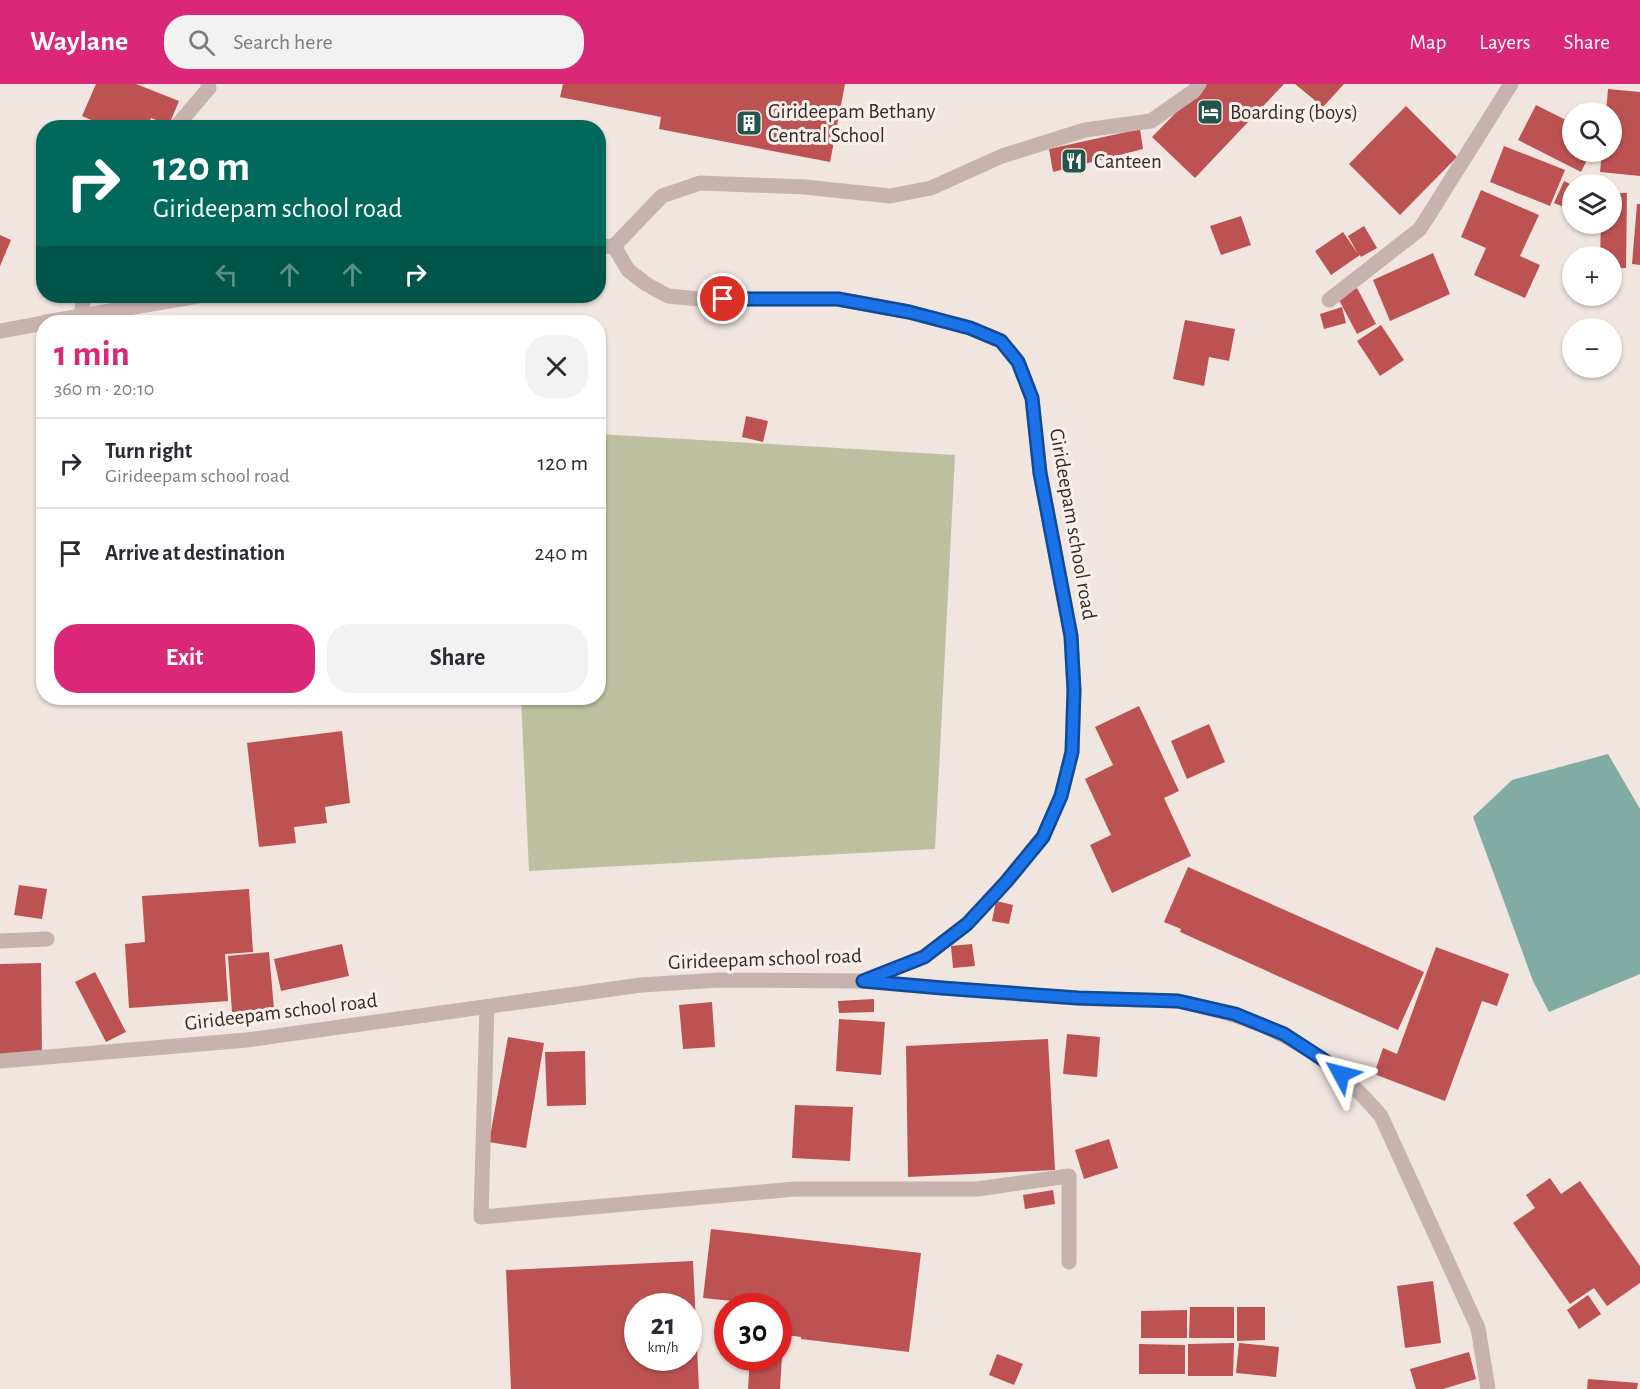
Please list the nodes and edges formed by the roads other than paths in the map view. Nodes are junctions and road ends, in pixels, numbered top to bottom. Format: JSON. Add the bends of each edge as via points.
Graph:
{"nodes":[{"id":1,"x":208,"y":84,"type":"edge"},
{"id":2,"x":1199,"y":84,"type":"edge"},
{"id":3,"x":1511,"y":84,"type":"edge"},
{"id":4,"x":182,"y":120,"type":"edge"},
{"id":5,"x":606,"y":247,"type":"edge"},
{"id":6,"x":1329,"y":300,"type":"dead end"},
{"id":7,"x":83,"y":303,"type":"edge"},
{"id":8,"x":155,"y":303,"type":"edge"},
{"id":9,"x":81,"y":315,"type":"joint"},
{"id":10,"x":36,"y":325,"type":"edge"},
{"id":11,"x":0,"y":331,"type":"edge"},
{"id":12,"x":47,"y":939,"type":"dead end"},
{"id":13,"x":0,"y":941,"type":"edge"},
{"id":14,"x":863,"y":981,"type":"junction"},
{"id":15,"x":487,"y":1007,"type":"junction"},
{"id":16,"x":0,"y":1061,"type":"edge"},
{"id":17,"x":1069,"y":1262,"type":"dead end"},
{"id":18,"x":1488,"y":1389,"type":"edge"}],
"edges":[{"from":1,"to":4,"type":"street"},
{"from":2,"to":5,"type":"street","via":[[1151,122],[1085,130],[1002,156],[931,188],[890,196],[805,187],[700,183],[662,196]]},
{"from":3,"to":6,"type":"street","via":[[1420,229]]},
{"from":5,"to":14,"type":"street","name":"Girideepam school road","via":[[628,270],[668,296],[838,299],[970,328],[1001,341],[1018,362],[1032,398],[1040,473],[1071,636],[1072,752],[1061,796],[1043,837],[967,924],[924,957]]},
{"from":7,"to":9,"type":"street"},
{"from":8,"to":9,"type":"street"},
{"from":10,"to":11,"type":"street"},
{"from":12,"to":13,"type":"street"},
{"from":14,"to":15,"type":"street","name":"Girideepam school road","via":[[720,980],[641,985]]},
{"from":14,"to":18,"type":"street","via":[[1078,998],[1178,1001],[1235,1014],[1300,1044],[1357,1088],[1381,1116],[1478,1328]]},
{"from":15,"to":16,"type":"street","name":"Girideepam school road","via":[[247,1040]]},
{"from":15,"to":17,"type":"street","via":[[481,1217],[795,1189],[977,1189],[1069,1176]]}]}
